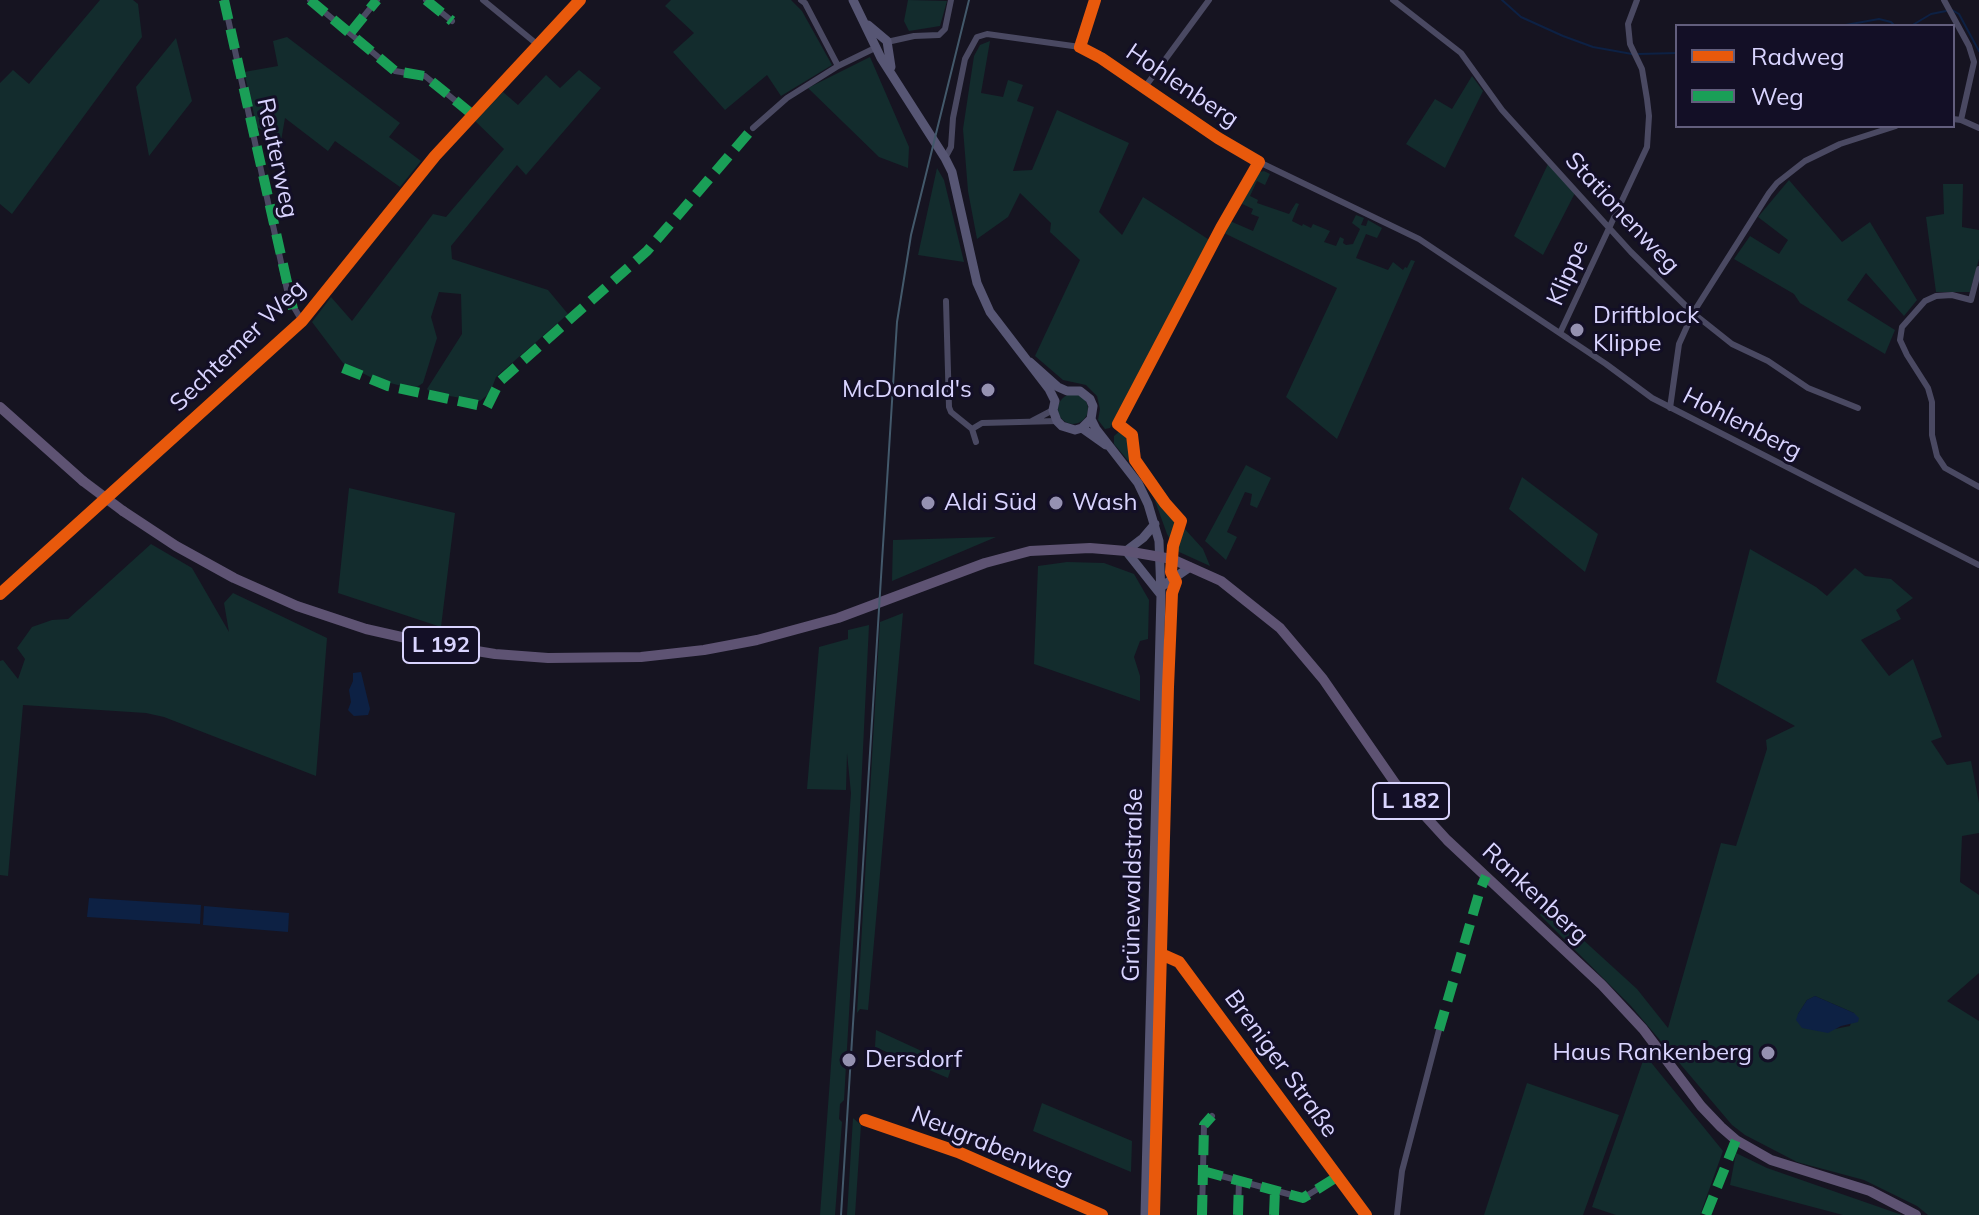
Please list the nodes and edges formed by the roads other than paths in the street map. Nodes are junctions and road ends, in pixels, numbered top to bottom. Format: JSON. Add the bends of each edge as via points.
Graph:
{"nodes":[{"id":1,"x":224,"y":0,"type":"edge"},
{"id":2,"x":310,"y":0,"type":"edge"},
{"id":3,"x":377,"y":0,"type":"edge"},
{"id":4,"x":426,"y":0,"type":"edge"},
{"id":5,"x":483,"y":0,"type":"edge"},
{"id":6,"x":580,"y":0,"type":"edge"},
{"id":7,"x":801,"y":0,"type":"edge"},
{"id":8,"x":853,"y":0,"type":"edge"},
{"id":9,"x":951,"y":0,"type":"edge"},
{"id":10,"x":1095,"y":0,"type":"edge"},
{"id":11,"x":1209,"y":0,"type":"edge"},
{"id":12,"x":1393,"y":0,"type":"edge"},
{"id":13,"x":1637,"y":0,"type":"edge"},
{"id":14,"x":1946,"y":2,"type":"edge"},
{"id":15,"x":452,"y":21,"type":"dead end"},
{"id":16,"x":865,"y":22,"type":"junction"},
{"id":17,"x":351,"y":32,"type":"junction"},
{"id":18,"x":887,"y":41,"type":"junction"},
{"id":19,"x":538,"y":45,"type":"junction"},
{"id":20,"x":1080,"y":47,"type":"junction"},
{"id":21,"x":876,"y":48,"type":"junction"},
{"id":22,"x":838,"y":66,"type":"junction"},
{"id":23,"x":893,"y":75,"type":"junction"},
{"id":24,"x":1145,"y":87,"type":"junction"},
{"id":25,"x":473,"y":115,"type":"junction"},
{"id":26,"x":1955,"y":119,"type":"edge"},
{"id":27,"x":1961,"y":120,"type":"junction"},
{"id":28,"x":753,"y":128,"type":"dead end"},
{"id":29,"x":1890,"y":128,"type":"edge"},
{"id":30,"x":1979,"y":128,"type":"edge"},
{"id":31,"x":945,"y":158,"type":"junction"},
{"id":32,"x":1609,"y":226,"type":"junction"},
{"id":33,"x":1979,"y":269,"type":"edge"},
{"id":34,"x":946,"y":301,"type":"dead end"},
{"id":35,"x":1693,"y":313,"type":"junction"},
{"id":36,"x":302,"y":321,"type":"junction"},
{"id":37,"x":1560,"y":333,"type":"junction"},
{"id":38,"x":1030,"y":362,"type":"junction"},
{"id":39,"x":1067,"y":391,"type":"junction"},
{"id":40,"x":1054,"y":406,"type":"junction"},
{"id":41,"x":0,"y":407,"type":"edge"},
{"id":42,"x":1670,"y":408,"type":"junction"},
{"id":43,"x":1858,"y":408,"type":"dead end"},
{"id":44,"x":1091,"y":419,"type":"junction"},
{"id":45,"x":1032,"y":421,"type":"junction"},
{"id":46,"x":1057,"y":421,"type":"junction"},
{"id":47,"x":1082,"y":428,"type":"junction"},
{"id":48,"x":972,"y":429,"type":"junction"},
{"id":49,"x":976,"y":442,"type":"dead end"},
{"id":50,"x":1106,"y":445,"type":"junction"},
{"id":51,"x":1979,"y":487,"type":"edge"},
{"id":52,"x":1155,"y":524,"type":"junction"},
{"id":53,"x":1126,"y":551,"type":"junction"},
{"id":54,"x":1160,"y":556,"type":"junction"},
{"id":55,"x":1979,"y":565,"type":"edge"},
{"id":56,"x":1190,"y":567,"type":"junction"},
{"id":57,"x":1161,"y":591,"type":"junction"},
{"id":58,"x":0,"y":594,"type":"edge"},
{"id":59,"x":1151,"y":953,"type":"junction"},
{"id":60,"x":1439,"y":1030,"type":"dead end"},
{"id":61,"x":1212,"y":1116,"type":"dead end"},
{"id":62,"x":865,"y":1120,"type":"dead end"},
{"id":63,"x":1203,"y":1171,"type":"junction"},
{"id":64,"x":1337,"y":1177,"type":"junction"},
{"id":65,"x":1239,"y":1180,"type":"junction"},
{"id":66,"x":1275,"y":1190,"type":"junction"},
{"id":67,"x":1102,"y":1215,"type":"edge"},
{"id":68,"x":1145,"y":1215,"type":"edge"},
{"id":69,"x":1202,"y":1215,"type":"edge"},
{"id":70,"x":1238,"y":1215,"type":"edge"},
{"id":71,"x":1274,"y":1215,"type":"edge"},
{"id":72,"x":1366,"y":1215,"type":"edge"},
{"id":73,"x":1397,"y":1215,"type":"edge"},
{"id":74,"x":1916,"y":1215,"type":"edge"}],
"edges":[{"from":1,"to":36,"type":"street","name":"Reuterweg","via":[[289,299]]},
{"from":2,"to":17,"type":"street"},
{"from":3,"to":17,"type":"street"},
{"from":4,"to":15,"type":"street"},
{"from":5,"to":19,"type":"street"},
{"from":6,"to":19,"type":"street","name":"Sechtemer Weg"},
{"from":7,"to":22,"type":"street"},
{"from":8,"to":16,"type":"street"},
{"from":9,"to":18,"type":"street","via":[[939,35]]},
{"from":10,"to":20,"type":"street"},
{"from":11,"to":24,"type":"street"},
{"from":12,"to":32,"type":"street","name":"Stationenweg","via":[[1461,53],[1502,110]]},
{"from":13,"to":32,"type":"street","name":"Klippe","via":[[1628,24],[1649,116],[1647,147]]},
{"from":14,"to":27,"type":"street","via":[[1974,62]]},
{"from":16,"to":18,"type":"street"},
{"from":16,"to":21,"type":"street"},
{"from":17,"to":25,"type":"street","via":[[395,71],[425,76]]},
{"from":18,"to":21,"type":"street"},
{"from":18,"to":23,"type":"street"},
{"from":19,"to":25,"type":"street","name":"Sechtemer Weg"},
{"from":20,"to":24,"type":"street","name":"Hohlenberg"},
{"from":20,"to":31,"type":"street","name":"Hohlenberg","via":[[1000,35],[977,37],[965,59]]},
{"from":21,"to":22,"type":"street"},
{"from":21,"to":23,"type":"street"},
{"from":22,"to":28,"type":"street","via":[[787,98]]},
{"from":23,"to":31,"type":"street"},
{"from":24,"to":37,"type":"street","name":"Hohlenberg","via":[[1259,162],[1419,239]]},
{"from":25,"to":36,"type":"street","name":"Sechtemer Weg"},
{"from":26,"to":27,"type":"street"},
{"from":27,"to":30,"type":"street"},
{"from":29,"to":35,"type":"street","via":[[1805,161],[1777,183]]},
{"from":31,"to":38,"type":"street","via":[[983,300]]},
{"from":32,"to":35,"type":"street","name":"Stationenweg"},
{"from":32,"to":37,"type":"street","name":"Klippe"},
{"from":33,"to":51,"type":"street","via":[[1971,300],[1952,295],[1925,301],[1902,327],[1900,340],[1928,388],[1937,456],[1945,468]]},
{"from":34,"to":48,"type":"street","via":[[949,407]]},
{"from":35,"to":42,"type":"street","via":[[1679,344]]},
{"from":35,"to":43,"type":"street","name":"Stationenweg","via":[[1732,344],[1808,388]]},
{"from":36,"to":58,"type":"street","name":"Sechtemer Weg"},
{"from":37,"to":42,"type":"street","name":"Hohlenberg"},
{"from":38,"to":39,"type":"street"},
{"from":38,"to":40,"type":"street"},
{"from":39,"to":40,"type":"street"},
{"from":39,"to":44,"type":"street","via":[[1080,391],[1090,399]]},
{"from":40,"to":45,"type":"street"},
{"from":40,"to":46,"type":"street"},
{"from":41,"to":53,"type":"main road","number":"L 192","bridge":true,"via":[[123,511],[211,565],[297,606],[366,629],[495,654],[641,657],[729,646],[838,618],[1030,551]]},
{"from":42,"to":55,"type":"street","name":"Hohlenberg"},
{"from":44,"to":47,"type":"street"},
{"from":44,"to":50,"type":"street"},
{"from":45,"to":46,"type":"street"},
{"from":45,"to":48,"type":"street","via":[[982,423]]},
{"from":46,"to":47,"type":"street","via":[[1068,429]]},
{"from":47,"to":50,"type":"street"},
{"from":48,"to":49,"type":"street"},
{"from":50,"to":52,"type":"street","name":"Grünewaldstraße","via":[[1138,483]]},
{"from":52,"to":53,"type":"street"},
{"from":52,"to":54,"type":"street","name":"Grünewaldstraße"},
{"from":53,"to":54,"type":"main road","number":"L 192"},
{"from":53,"to":57,"type":"street"},
{"from":54,"to":56,"type":"main road","name":"Rankenberg","number":"L 182"},
{"from":54,"to":57,"type":"street","name":"Grünewaldstraße"},
{"from":56,"to":57,"type":"street"},
{"from":56,"to":74,"type":"main road","name":"Rankenberg","number":"L 182","via":[[1221,581],[1280,628],[1323,679],[1395,783],[1447,840],[1602,985],[1721,1127],[1771,1160],[1870,1191]]},
{"from":57,"to":59,"type":"street","name":"Grünewaldstraße"},
{"from":59,"to":64,"type":"street","name":"Breniger Straße","via":[[1179,962]]},
{"from":59,"to":68,"type":"street","name":"Grünewaldstraße"},
{"from":60,"to":73,"type":"street","via":[[1406,1150]]},
{"from":61,"to":63,"type":"street","via":[[1204,1125]]},
{"from":62,"to":67,"type":"street","name":"Neugrabenweg","via":[[958,1152]]},
{"from":63,"to":65,"type":"street"},
{"from":63,"to":69,"type":"street"},
{"from":64,"to":66,"type":"street","via":[[1303,1198]]},
{"from":64,"to":72,"type":"street","name":"Breniger Straße"},
{"from":65,"to":66,"type":"street"},
{"from":65,"to":70,"type":"street"},
{"from":66,"to":71,"type":"street"}]}
